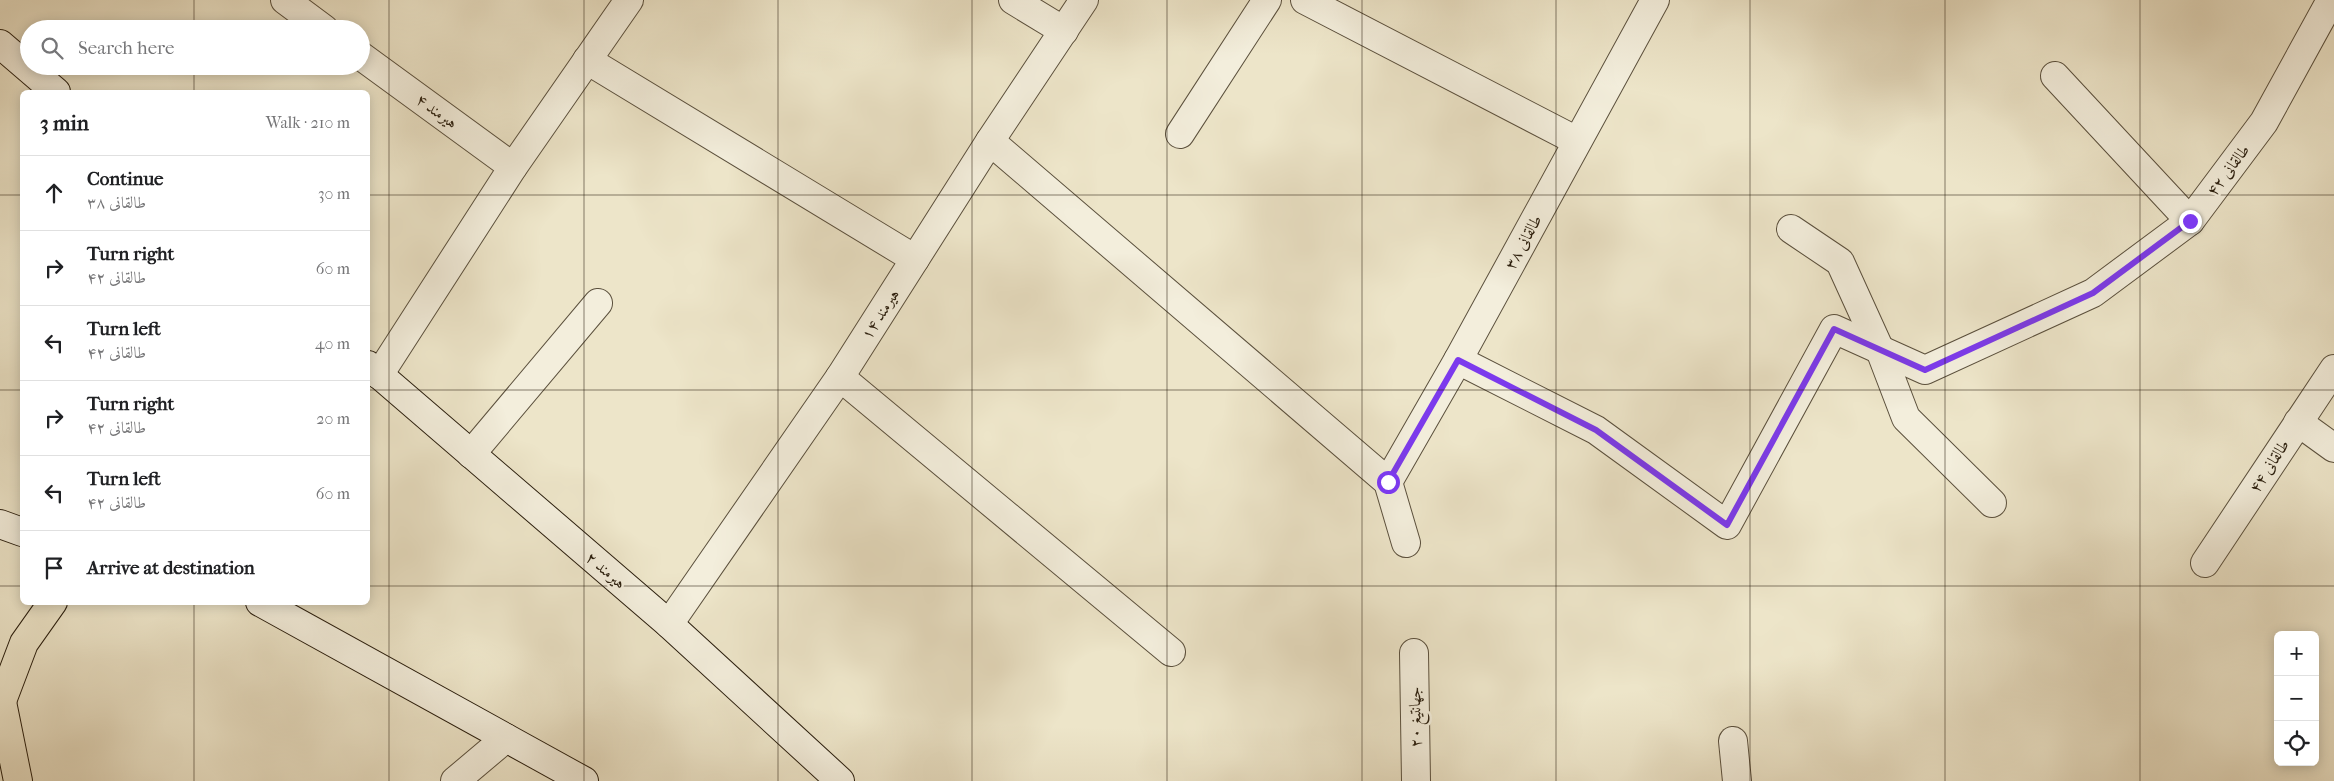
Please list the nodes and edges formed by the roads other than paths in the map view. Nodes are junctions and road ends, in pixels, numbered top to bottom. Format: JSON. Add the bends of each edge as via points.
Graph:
{"nodes":[{"id":1,"x":285,"y":0,"type":"edge"},
{"id":2,"x":629,"y":0,"type":"edge"},
{"id":3,"x":1013,"y":0,"type":"edge"},
{"id":4,"x":1084,"y":0,"type":"edge"},
{"id":5,"x":1267,"y":0,"type":"edge"},
{"id":6,"x":1305,"y":0,"type":"edge"},
{"id":7,"x":1654,"y":0,"type":"edge"},
{"id":8,"x":2331,"y":0,"type":"edge"},
{"id":9,"x":312,"y":20,"type":"edge"},
{"id":10,"x":1064,"y":31,"type":"junction"},
{"id":11,"x":0,"y":44,"type":"edge"},
{"id":12,"x":587,"y":60,"type":"junction"},
{"id":13,"x":20,"y":61,"type":"edge"},
{"id":14,"x":370,"y":63,"type":"edge"},
{"id":15,"x":36,"y":75,"type":"edge"},
{"id":16,"x":2054,"y":76,"type":"dead end"},
{"id":17,"x":54,"y":90,"type":"edge"},
{"id":18,"x":1180,"y":134,"type":"dead end"},
{"id":19,"x":990,"y":141,"type":"junction"},
{"id":20,"x":1578,"y":141,"type":"junction"},
{"id":21,"x":513,"y":167,"type":"junction"},
{"id":22,"x":2190,"y":221,"type":"junction"},
{"id":23,"x":1791,"y":229,"type":"dead end"},
{"id":24,"x":915,"y":259,"type":"junction"},
{"id":25,"x":598,"y":303,"type":"dead end"},
{"id":26,"x":1880,"y":350,"type":"junction"},
{"id":27,"x":1458,"y":360,"type":"junction"},
{"id":28,"x":2334,"y":369,"type":"edge"},
{"id":29,"x":373,"y":370,"type":"edge"},
{"id":30,"x":840,"y":377,"type":"junction"},
{"id":31,"x":2298,"y":422,"type":"junction"},
{"id":32,"x":2334,"y":448,"type":"edge"},
{"id":33,"x":471,"y":454,"type":"junction"},
{"id":34,"x":1388,"y":482,"type":"junction"},
{"id":35,"x":1992,"y":503,"type":"dead end"},
{"id":36,"x":0,"y":524,"type":"edge"},
{"id":37,"x":20,"y":531,"type":"edge"},
{"id":38,"x":1406,"y":542,"type":"dead end"},
{"id":39,"x":2205,"y":563,"type":"dead end"},
{"id":40,"x":51,"y":605,"type":"edge"},
{"id":41,"x":265,"y":605,"type":"edge"},
{"id":42,"x":669,"y":624,"type":"junction"},
{"id":43,"x":1171,"y":652,"type":"dead end"},
{"id":44,"x":1414,"y":653,"type":"dead end"},
{"id":45,"x":1,"y":696,"type":"edge"},
{"id":46,"x":506,"y":738,"type":"junction"},
{"id":47,"x":1733,"y":741,"type":"dead end"},
{"id":48,"x":18,"y":781,"type":"edge"},
{"id":49,"x":455,"y":781,"type":"edge"},
{"id":50,"x":584,"y":781,"type":"edge"},
{"id":51,"x":840,"y":781,"type":"edge"},
{"id":52,"x":1416,"y":781,"type":"edge"},
{"id":53,"x":1737,"y":781,"type":"edge"}],
"edges":[{"from":1,"to":9,"type":"street"},
{"from":2,"to":12,"type":"street"},
{"from":3,"to":10,"type":"street"},
{"from":4,"to":10,"type":"street","name":"هیرمند ۱۴"},
{"from":5,"to":18,"type":"street"},
{"from":6,"to":20,"type":"street"},
{"from":7,"to":20,"type":"street","name":"طالقانی ۳۸"},
{"from":8,"to":22,"type":"street","name":"طالقانی ۴۲","via":[[2264,122]]},
{"from":10,"to":19,"type":"street","name":"هیرمند ۱۴"},
{"from":11,"to":13,"type":"street"},
{"from":12,"to":21,"type":"street"},
{"from":12,"to":24,"type":"street"},
{"from":14,"to":21,"type":"street","name":"هیرمند ۴"},
{"from":15,"to":17,"type":"street"},
{"from":16,"to":22,"type":"street"},
{"from":19,"to":24,"type":"street","name":"هیرمند ۱۴"},
{"from":19,"to":34,"type":"street"},
{"from":20,"to":27,"type":"street","name":"طالقانی ۳۸"},
{"from":21,"to":29,"type":"street"},
{"from":22,"to":26,"type":"street","name":"طالقانی ۴۲","via":[[2093,293],[1925,370]]},
{"from":23,"to":26,"type":"street","via":[[1840,262]]},
{"from":24,"to":30,"type":"street","name":"هیرمند ۱۴"},
{"from":25,"to":33,"type":"street"},
{"from":26,"to":27,"type":"street","name":"طالقانی ۴۲","via":[[1834,329],[1727,525],[1596,430]]},
{"from":26,"to":35,"type":"street","via":[[1906,418]]},
{"from":27,"to":34,"type":"street","name":"طالقانی ۳۸"},
{"from":28,"to":31,"type":"street","name":"طالقانی ۴۴"},
{"from":29,"to":33,"type":"street","name":"هیرمند ۲"},
{"from":30,"to":42,"type":"street","name":"هیرمند ۱۴"},
{"from":30,"to":43,"type":"street"},
{"from":31,"to":32,"type":"street"},
{"from":31,"to":39,"type":"street","name":"طالقانی ۴۴"},
{"from":33,"to":42,"type":"street","name":"هیرمند ۲"},
{"from":34,"to":38,"type":"street"},
{"from":36,"to":37,"type":"street"},
{"from":40,"to":45,"type":"main road","via":[[24,643]]},
{"from":41,"to":46,"type":"street"},
{"from":42,"to":51,"type":"street","name":"هیرمند ۲"},
{"from":44,"to":52,"type":"street","name":"جهانتیغ ۲۰"},
{"from":45,"to":48,"type":"main road"},
{"from":46,"to":49,"type":"street"},
{"from":46,"to":50,"type":"street"},
{"from":47,"to":53,"type":"street"}]}
